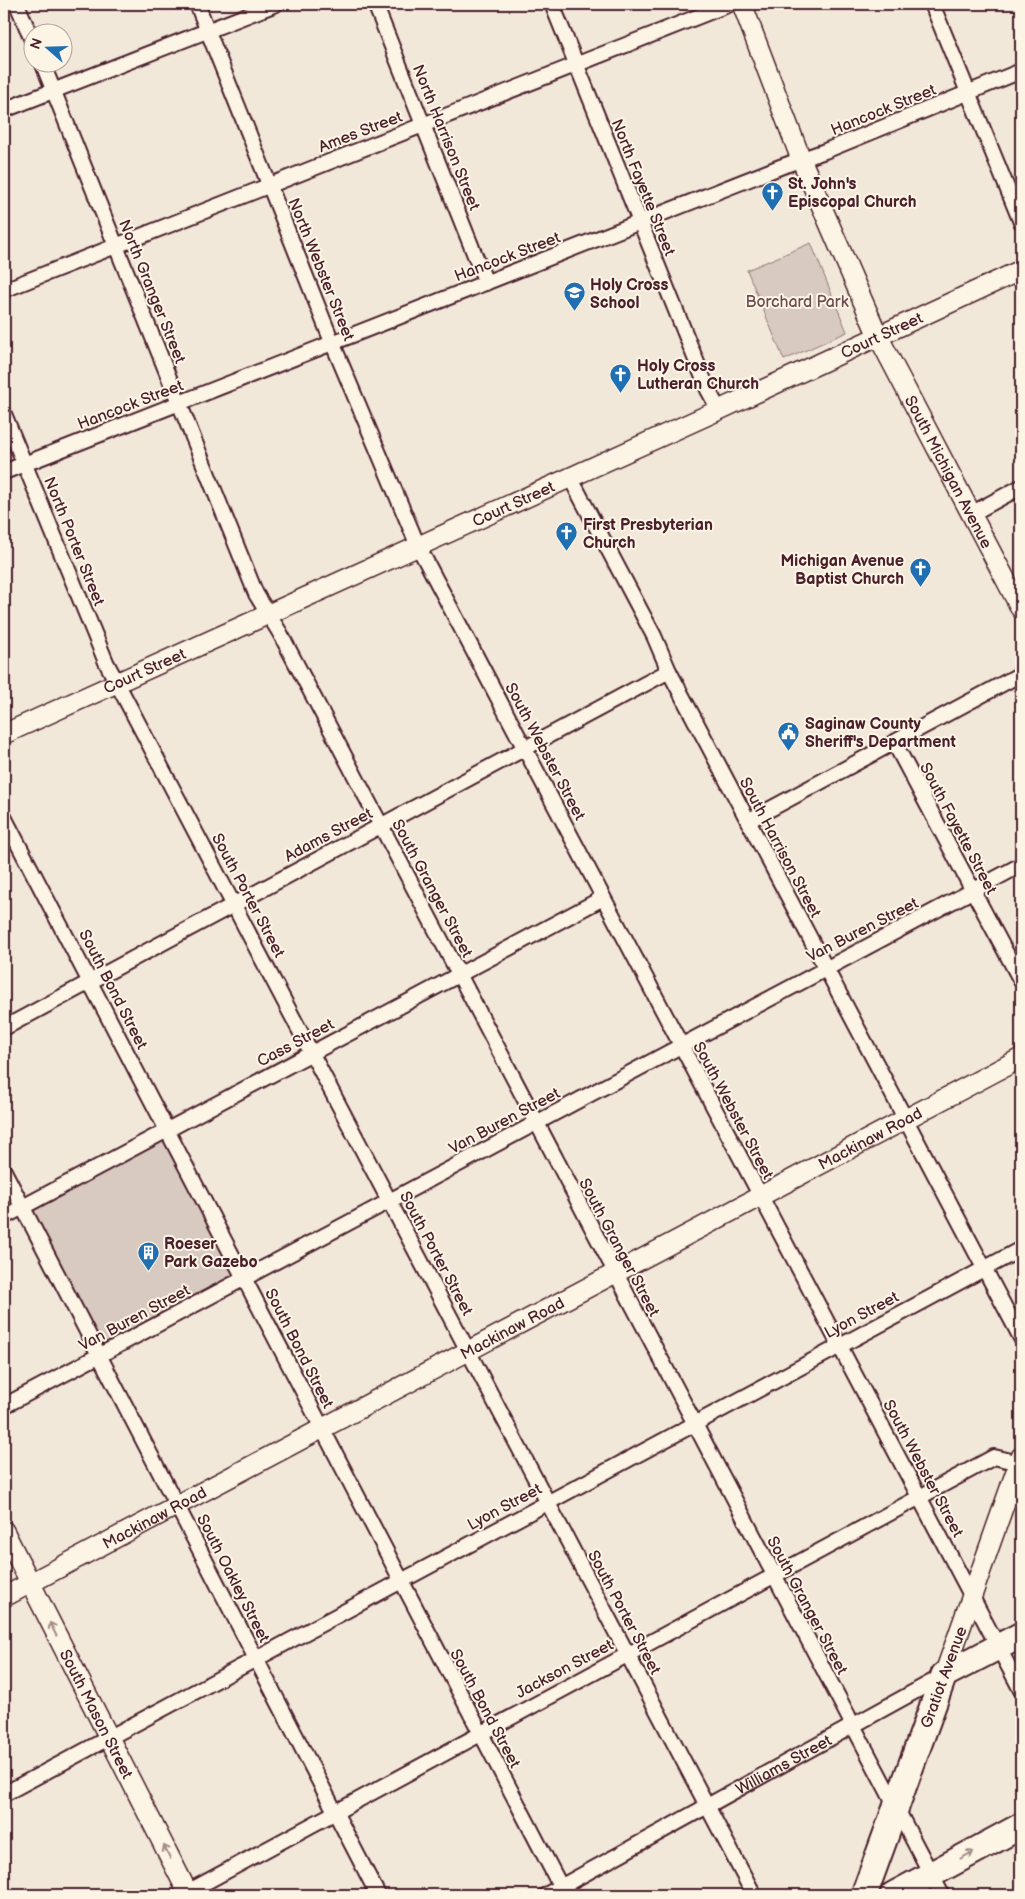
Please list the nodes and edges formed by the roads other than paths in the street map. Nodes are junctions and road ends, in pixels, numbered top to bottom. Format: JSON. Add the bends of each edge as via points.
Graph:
{"nodes":[{"id":1,"x":18,"y":4,"type":"edge"},
{"id":2,"x":197,"y":4,"type":"edge"},
{"id":3,"x":276,"y":4,"type":"edge"},
{"id":4,"x":375,"y":4,"type":"edge"},
{"id":5,"x":552,"y":4,"type":"edge"},
{"id":6,"x":730,"y":4,"type":"edge"},
{"id":7,"x":742,"y":4,"type":"edge"},
{"id":8,"x":932,"y":4,"type":"edge"},
{"id":9,"x":25,"y":22,"type":"edge"},
{"id":10,"x":209,"y":31,"type":"junction"},
{"id":11,"x":576,"y":65,"type":"junction"},
{"id":12,"x":1021,"y":71,"type":"edge"},
{"id":13,"x":46,"y":72,"type":"edge"},
{"id":14,"x":53,"y":90,"type":"junction"},
{"id":15,"x":968,"y":93,"type":"junction"},
{"id":16,"x":4,"y":110,"type":"edge"},
{"id":17,"x":423,"y":125,"type":"junction"},
{"id":18,"x":801,"y":159,"type":"junction"},
{"id":19,"x":269,"y":186,"type":"junction"},
{"id":20,"x":640,"y":222,"type":"junction"},
{"id":21,"x":1021,"y":222,"type":"edge"},
{"id":22,"x":116,"y":247,"type":"junction"},
{"id":23,"x":1021,"y":270,"type":"edge"},
{"id":24,"x":486,"y":283,"type":"junction"},
{"id":25,"x":4,"y":290,"type":"edge"},
{"id":26,"x":878,"y":336,"type":"junction"},
{"id":27,"x":332,"y":342,"type":"junction"},
{"id":28,"x":179,"y":404,"type":"junction"},
{"id":29,"x":719,"y":410,"type":"junction"},
{"id":30,"x":4,"y":414,"type":"edge"},
{"id":31,"x":24,"y":464,"type":"junction"},
{"id":32,"x":4,"y":472,"type":"edge"},
{"id":33,"x":570,"y":477,"type":"junction"},
{"id":34,"x":1021,"y":486,"type":"edge"},
{"id":35,"x":971,"y":514,"type":"junction"},
{"id":36,"x":418,"y":546,"type":"junction"},
{"id":37,"x":1021,"y":609,"type":"edge"},
{"id":38,"x":269,"y":614,"type":"junction"},
{"id":39,"x":669,"y":671,"type":"junction"},
{"id":40,"x":1021,"y":674,"type":"edge"},
{"id":41,"x":116,"y":681,"type":"junction"},
{"id":42,"x":4,"y":734,"type":"edge"},
{"id":43,"x":895,"y":744,"type":"junction"},
{"id":44,"x":526,"y":749,"type":"junction"},
{"id":45,"x":4,"y":818,"type":"edge"},
{"id":46,"x":748,"y":821,"type":"junction"},
{"id":47,"x":380,"y":826,"type":"junction"},
{"id":48,"x":1021,"y":865,"type":"edge"},
{"id":49,"x":973,"y":891,"type":"junction"},
{"id":50,"x":603,"y":898,"type":"junction"},
{"id":51,"x":234,"y":904,"type":"junction"},
{"id":52,"x":825,"y":968,"type":"junction"},
{"id":53,"x":459,"y":975,"type":"junction"},
{"id":54,"x":91,"y":982,"type":"junction"},
{"id":55,"x":1021,"y":982,"type":"edge"},
{"id":56,"x":4,"y":1028,"type":"edge"},
{"id":57,"x":681,"y":1046,"type":"junction"},
{"id":58,"x":312,"y":1053,"type":"junction"},
{"id":59,"x":1021,"y":1058,"type":"edge"},
{"id":60,"x":906,"y":1118,"type":"junction"},
{"id":61,"x":536,"y":1123,"type":"junction"},
{"id":62,"x":166,"y":1131,"type":"junction"},
{"id":63,"x":4,"y":1171,"type":"edge"},
{"id":64,"x":760,"y":1196,"type":"junction"},
{"id":65,"x":390,"y":1201,"type":"junction"},
{"id":66,"x":22,"y":1207,"type":"junction"},
{"id":67,"x":4,"y":1217,"type":"edge"},
{"id":68,"x":1021,"y":1249,"type":"edge"},
{"id":69,"x":985,"y":1268,"type":"junction"},
{"id":70,"x":614,"y":1274,"type":"junction"},
{"id":71,"x":244,"y":1278,"type":"junction"},
{"id":72,"x":1021,"y":1338,"type":"edge"},
{"id":73,"x":838,"y":1346,"type":"junction"},
{"id":74,"x":468,"y":1351,"type":"junction"},
{"id":75,"x":98,"y":1356,"type":"junction"},
{"id":76,"x":4,"y":1406,"type":"edge"},
{"id":77,"x":694,"y":1423,"type":"junction"},
{"id":78,"x":321,"y":1429,"type":"junction"},
{"id":79,"x":1020,"y":1460,"type":"edge"},
{"id":80,"x":920,"y":1497,"type":"junction"},
{"id":81,"x":548,"y":1503,"type":"junction"},
{"id":82,"x":177,"y":1506,"type":"junction"},
{"id":83,"x":4,"y":1531,"type":"edge"},
{"id":84,"x":773,"y":1576,"type":"junction"},
{"id":85,"x":400,"y":1582,"type":"junction"},
{"id":86,"x":30,"y":1583,"type":"junction"},
{"id":87,"x":4,"y":1597,"type":"edge"},
{"id":88,"x":972,"y":1597,"type":"junction"},
{"id":89,"x":1021,"y":1636,"type":"edge"},
{"id":90,"x":999,"y":1648,"type":"junction"},
{"id":91,"x":628,"y":1654,"type":"junction"},
{"id":92,"x":256,"y":1658,"type":"junction"},
{"id":93,"x":944,"y":1675,"type":"junction"},
{"id":94,"x":1021,"y":1690,"type":"edge"},
{"id":95,"x":852,"y":1727,"type":"junction"},
{"id":96,"x":480,"y":1734,"type":"junction"},
{"id":97,"x":108,"y":1738,"type":"junction"},
{"id":98,"x":4,"y":1794,"type":"edge"},
{"id":99,"x":706,"y":1807,"type":"junction"},
{"id":100,"x":896,"y":1807,"type":"junction"},
{"id":101,"x":334,"y":1812,"type":"junction"},
{"id":102,"x":1021,"y":1826,"type":"edge"},
{"id":103,"x":936,"y":1885,"type":"edge"},
{"id":104,"x":563,"y":1891,"type":"edge"},
{"id":105,"x":186,"y":1894,"type":"edge"},
{"id":106,"x":378,"y":1895,"type":"edge"},
{"id":107,"x":546,"y":1895,"type":"edge"},
{"id":108,"x":754,"y":1895,"type":"edge"},
{"id":109,"x":864,"y":1895,"type":"edge"},
{"id":110,"x":893,"y":1895,"type":"edge"}],
"edges":[{"from":1,"to":9,"type":"street"},
{"from":2,"to":10,"type":"street","name":"North Webster Street"},
{"from":3,"to":10,"type":"street"},
{"from":4,"to":17,"type":"street","name":"North Harrison Street"},
{"from":5,"to":11,"type":"street","name":"North Fayette Street"},
{"from":6,"to":11,"type":"street","name":"Ames Street"},
{"from":7,"to":18,"type":"main road","name":"South Michigan Avenue"},
{"from":8,"to":15,"type":"street"},
{"from":10,"to":14,"type":"street"},
{"from":10,"to":19,"type":"street","name":"North Webster Street"},
{"from":11,"to":17,"type":"street","name":"Ames Street"},
{"from":11,"to":20,"type":"street","name":"North Fayette Street"},
{"from":12,"to":15,"type":"street","name":"Hancock Street"},
{"from":13,"to":14,"type":"street","name":"North Granger Street"},
{"from":14,"to":16,"type":"street"},
{"from":14,"to":22,"type":"street","name":"North Granger Street"},
{"from":15,"to":18,"type":"street","name":"Hancock Street"},
{"from":15,"to":21,"type":"street"},
{"from":17,"to":19,"type":"street","name":"Ames Street"},
{"from":17,"to":24,"type":"street","name":"North Harrison Street"},
{"from":18,"to":20,"type":"street","name":"Hancock Street"},
{"from":18,"to":26,"type":"main road","name":"South Michigan Avenue"},
{"from":19,"to":22,"type":"street","name":"Ames Street"},
{"from":19,"to":27,"type":"street","name":"North Webster Street"},
{"from":20,"to":24,"type":"street","name":"Hancock Street"},
{"from":20,"to":29,"type":"street","name":"North Fayette Street"},
{"from":22,"to":25,"type":"street","name":"Ames Street"},
{"from":22,"to":28,"type":"street","name":"North Granger Street"},
{"from":23,"to":26,"type":"main road","name":"Court Street"},
{"from":24,"to":27,"type":"street","name":"Hancock Street"},
{"from":26,"to":29,"type":"main road","name":"Court Street"},
{"from":26,"to":35,"type":"main road","name":"South Michigan Avenue"},
{"from":27,"to":28,"type":"street","name":"Hancock Street"},
{"from":27,"to":36,"type":"street","name":"North Webster Street"},
{"from":28,"to":31,"type":"street","name":"Hancock Street"},
{"from":28,"to":38,"type":"street","name":"North Granger Street","via":[[256,594]]},
{"from":29,"to":33,"type":"main road","name":"Court Street"},
{"from":30,"to":31,"type":"street","name":"North Porter Street"},
{"from":31,"to":32,"type":"street","name":"Hancock Street"},
{"from":31,"to":41,"type":"street","name":"North Porter Street"},
{"from":33,"to":36,"type":"main road","name":"Court Street"},
{"from":33,"to":39,"type":"street","name":"South Harrison Street","via":[[654,636]]},
{"from":34,"to":35,"type":"street"},
{"from":35,"to":37,"type":"main road","name":"South Michigan Avenue"},
{"from":36,"to":38,"type":"main road","name":"Court Street"},
{"from":36,"to":44,"type":"street","name":"South Webster Street"},
{"from":38,"to":41,"type":"main road","name":"Court Street"},
{"from":38,"to":47,"type":"street","name":"South Granger Street"},
{"from":39,"to":44,"type":"street","name":"Adams Street"},
{"from":39,"to":46,"type":"street","name":"South Harrison Street"},
{"from":40,"to":43,"type":"street"},
{"from":41,"to":42,"type":"main road","name":"Court Street"},
{"from":41,"to":51,"type":"street","name":"South Porter Street"},
{"from":43,"to":46,"type":"street"},
{"from":43,"to":49,"type":"street","name":"South Fayette Street"},
{"from":44,"to":47,"type":"street","name":"Adams Street"},
{"from":44,"to":50,"type":"street","name":"South Webster Street"},
{"from":45,"to":54,"type":"street","name":"South Bond Street"},
{"from":46,"to":52,"type":"street","name":"South Harrison Street"},
{"from":47,"to":51,"type":"street","name":"Adams Street"},
{"from":47,"to":53,"type":"street","name":"South Granger Street"},
{"from":48,"to":49,"type":"street","name":"Van Buren Street"},
{"from":49,"to":52,"type":"street","name":"Van Buren Street"},
{"from":49,"to":55,"type":"street","name":"South Fayette Street"},
{"from":50,"to":53,"type":"street","name":"Cass Street"},
{"from":50,"to":57,"type":"street","name":"South Webster Street"},
{"from":51,"to":54,"type":"street","name":"Adams Street"},
{"from":51,"to":58,"type":"street","name":"South Porter Street"},
{"from":52,"to":57,"type":"street","name":"Van Buren Street"},
{"from":52,"to":60,"type":"street","name":"South Harrison Street"},
{"from":53,"to":58,"type":"street","name":"Cass Street"},
{"from":53,"to":61,"type":"street","name":"South Granger Street"},
{"from":54,"to":56,"type":"street","name":"Adams Street"},
{"from":54,"to":62,"type":"street","name":"South Bond Street"},
{"from":57,"to":61,"type":"street","name":"Van Buren Street"},
{"from":57,"to":64,"type":"street","name":"South Webster Street"},
{"from":58,"to":62,"type":"street","name":"Cass Street"},
{"from":58,"to":65,"type":"street","name":"South Porter Street"},
{"from":59,"to":60,"type":"main road","name":"Mackinaw Road"},
{"from":60,"to":64,"type":"main road","name":"Mackinaw Road"},
{"from":60,"to":69,"type":"street","name":"South Harrison Street"},
{"from":61,"to":65,"type":"street","name":"Van Buren Street"},
{"from":61,"to":70,"type":"street","name":"South Granger Street"},
{"from":62,"to":66,"type":"street","name":"Cass Street"},
{"from":62,"to":71,"type":"street","name":"South Bond Street"},
{"from":63,"to":66,"type":"street","name":"South Oakley Street"},
{"from":64,"to":70,"type":"main road","name":"Mackinaw Road"},
{"from":64,"to":73,"type":"street","name":"South Webster Street"},
{"from":65,"to":71,"type":"street","name":"Van Buren Street"},
{"from":65,"to":74,"type":"street","name":"South Porter Street"},
{"from":66,"to":67,"type":"street","name":"Cass Street"},
{"from":66,"to":75,"type":"street","name":"South Oakley Street"},
{"from":68,"to":69,"type":"street","name":"Lyon Street"},
{"from":69,"to":72,"type":"street","name":"South Harrison Street"},
{"from":69,"to":73,"type":"street","name":"Lyon Street"},
{"from":70,"to":74,"type":"main road","name":"Mackinaw Road"},
{"from":70,"to":77,"type":"street","name":"South Granger Street"},
{"from":71,"to":75,"type":"street","name":"Van Buren Street"},
{"from":71,"to":78,"type":"street","name":"South Bond Street"},
{"from":73,"to":77,"type":"street","name":"Lyon Street"},
{"from":73,"to":80,"type":"street","name":"South Webster Street"},
{"from":74,"to":78,"type":"main road","name":"Mackinaw Road"},
{"from":74,"to":81,"type":"street","name":"South Porter Street"},
{"from":75,"to":76,"type":"street","name":"Van Buren Street"},
{"from":75,"to":82,"type":"street","name":"South Oakley Street"},
{"from":77,"to":81,"type":"street","name":"Lyon Street"},
{"from":77,"to":84,"type":"street","name":"South Granger Street"},
{"from":78,"to":82,"type":"main road","name":"Mackinaw Road"},
{"from":78,"to":85,"type":"street","name":"South Bond Street"},
{"from":79,"to":80,"type":"street","name":"Jackson Street","via":[[994,1457]]},
{"from":79,"to":88,"type":"main road","name":"Gratiot Avenue"},
{"from":80,"to":84,"type":"street","name":"Jackson Street"},
{"from":80,"to":88,"type":"street","name":"South Webster Street"},
{"from":81,"to":85,"type":"street","name":"Lyon Street"},
{"from":81,"to":91,"type":"street","name":"South Porter Street"},
{"from":82,"to":86,"type":"main road","name":"Mackinaw Road"},
{"from":82,"to":92,"type":"street","name":"South Oakley Street"},
{"from":83,"to":86,"type":"main road","name":"South Mason Street"},
{"from":84,"to":91,"type":"street","name":"Jackson Street"},
{"from":84,"to":95,"type":"street","name":"South Granger Street"},
{"from":85,"to":92,"type":"street","name":"Lyon Street"},
{"from":85,"to":96,"type":"street","name":"South Bond Street"},
{"from":86,"to":87,"type":"main road","name":"Mackinaw Road"},
{"from":97,"to":86,"type":"main road","name":"South Mason Street","one_way":true},
{"from":88,"to":90,"type":"street","name":"South Webster Street"},
{"from":88,"to":93,"type":"main road","name":"Gratiot Avenue"},
{"from":89,"to":90,"type":"highway","name":"Williams Street"},
{"from":90,"to":93,"type":"highway","name":"Williams Street"},
{"from":90,"to":94,"type":"street","name":"South Webster Street"},
{"from":91,"to":96,"type":"street","name":"Jackson Street"},
{"from":91,"to":99,"type":"street","name":"South Porter Street"},
{"from":92,"to":97,"type":"street","name":"Lyon Street"},
{"from":92,"to":101,"type":"street","name":"South Oakley Street"},
{"from":93,"to":95,"type":"street","name":"Williams Street"},
{"from":93,"to":100,"type":"highway","name":"Gratiot Avenue"},
{"from":95,"to":99,"type":"street","name":"Williams Street"},
{"from":95,"to":100,"type":"street","name":"South Granger Street"},
{"from":96,"to":101,"type":"street","name":"Jackson Street"},
{"from":96,"to":104,"type":"street","name":"South Bond Street"},
{"from":97,"to":98,"type":"street","name":"Lyon Street"},
{"from":105,"to":97,"type":"main road","name":"South Mason Street","one_way":true},
{"from":99,"to":104,"type":"street","name":"Williams Street"},
{"from":99,"to":108,"type":"street","name":"South Porter Street"},
{"from":100,"to":103,"type":"street","name":"South Granger Street"},
{"from":100,"to":109,"type":"highway","name":"Gratiot Avenue"},
{"from":101,"to":105,"type":"street","name":"Jackson Street"},
{"from":101,"to":106,"type":"street","name":"South Oakley Street"},
{"from":103,"to":102,"type":"highway","one_way":true},
{"from":103,"to":110,"type":"highway"},
{"from":104,"to":107,"type":"street","name":"Williams Street"}]}
